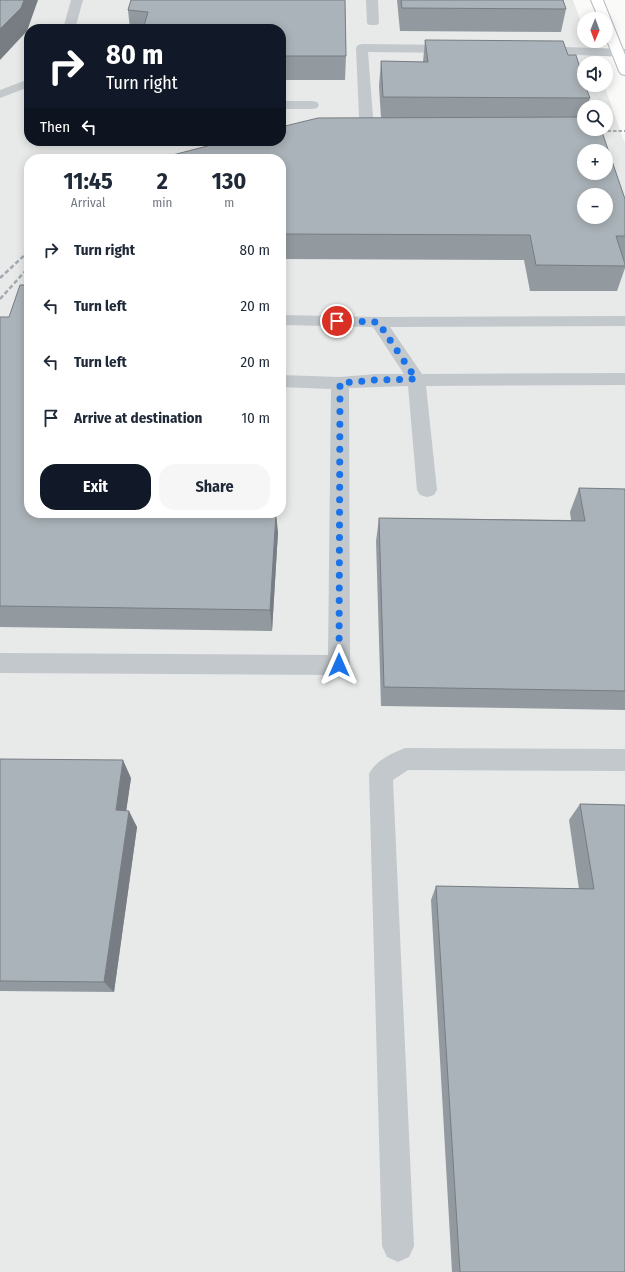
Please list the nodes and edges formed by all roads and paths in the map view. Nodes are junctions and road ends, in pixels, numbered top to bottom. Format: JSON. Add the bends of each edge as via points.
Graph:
{"nodes":[{"id":1,"x":77,"y":0,"type":"edge"},
{"id":2,"x":372,"y":0,"type":"edge"},
{"id":3,"x":597,"y":0,"type":"edge"},
{"id":4,"x":601,"y":12,"type":"edge"},
{"id":5,"x":373,"y":23,"type":"dead end"},
{"id":6,"x":70,"y":24,"type":"edge"},
{"id":7,"x":613,"y":37,"type":"edge"},
{"id":8,"x":463,"y":49,"type":"edge"},
{"id":9,"x":526,"y":50,"type":"edge"},
{"id":10,"x":621,"y":53,"type":"edge"},
{"id":11,"x":625,"y":71,"type":"edge"},
{"id":12,"x":24,"y":85,"type":"edge"},
{"id":13,"x":0,"y":94,"type":"edge"},
{"id":14,"x":286,"y":105,"type":"edge"},
{"id":15,"x":312,"y":105,"type":"dead end"},
{"id":16,"x":366,"y":117,"type":"edge"},
{"id":17,"x":286,"y":320,"type":"edge"},
{"id":18,"x":625,"y":321,"type":"edge"},
{"id":19,"x":378,"y":322,"type":"junction"},
{"id":20,"x":416,"y":379,"type":"junction"},
{"id":21,"x":625,"y":379,"type":"edge"},
{"id":22,"x":286,"y":381,"type":"edge"},
{"id":23,"x":340,"y":383,"type":"junction"},
{"id":24,"x":427,"y":490,"type":"dead end"},
{"id":25,"x":0,"y":663,"type":"edge"},
{"id":26,"x":625,"y":760,"type":"edge"},
{"id":27,"x":398,"y":1246,"type":"dead end"}],
"edges":[{"from":1,"to":6,"type":"street"},
{"from":2,"to":5,"type":"street"},
{"from":3,"to":4,"type":"main road"},
{"from":7,"to":10,"type":"main road"},
{"from":8,"to":16,"type":"street","via":[[362,48]]},
{"from":9,"to":10,"type":"street"},
{"from":10,"to":11,"type":"main road"},
{"from":12,"to":13,"type":"street"},
{"from":14,"to":15,"type":"street"},
{"from":17,"to":19,"type":"street"},
{"from":18,"to":19,"type":"street"},
{"from":19,"to":20,"type":"street"},
{"from":20,"to":21,"type":"street"},
{"from":20,"to":23,"type":"street"},
{"from":20,"to":24,"type":"street"},
{"from":22,"to":23,"type":"street"},
{"from":23,"to":25,"type":"street","via":[[339,665]]},
{"from":26,"to":27,"type":"street","via":[[405,759],[381,774]]}]}
